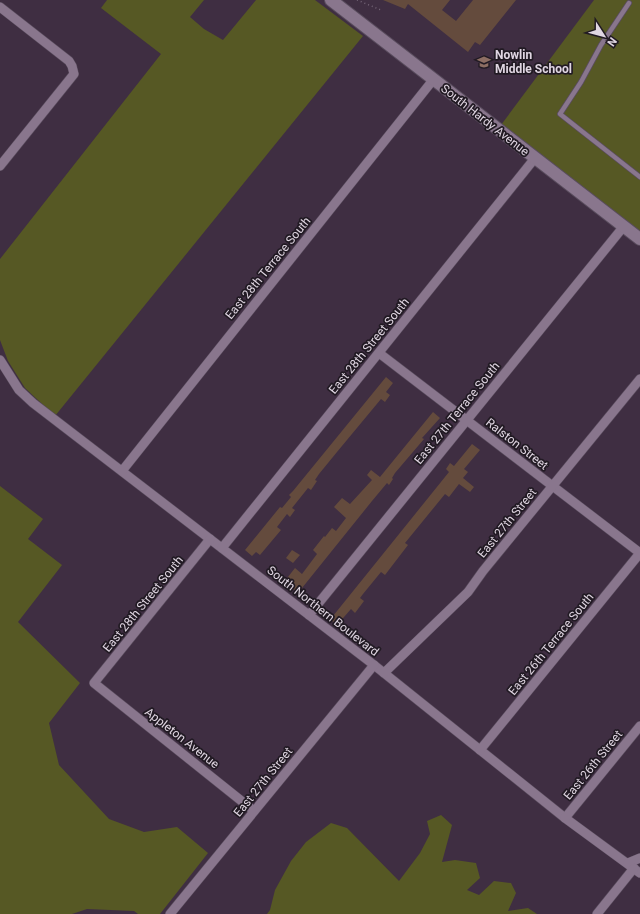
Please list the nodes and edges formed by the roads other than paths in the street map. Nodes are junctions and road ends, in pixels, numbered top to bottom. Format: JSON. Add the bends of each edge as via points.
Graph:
{"nodes":[{"id":1,"x":331,"y":0,"type":"edge"},
{"id":2,"x":629,"y":3,"type":"dead end"},
{"id":3,"x":0,"y":7,"type":"edge"},
{"id":4,"x":433,"y":80,"type":"junction"},
{"id":5,"x":535,"y":158,"type":"junction"},
{"id":6,"x":2,"y":161,"type":"edge"},
{"id":7,"x":640,"y":176,"type":"edge"},
{"id":8,"x":624,"y":226,"type":"junction"},
{"id":9,"x":640,"y":239,"type":"edge"},
{"id":10,"x":379,"y":353,"type":"junction"},
{"id":11,"x":0,"y":360,"type":"edge"},
{"id":12,"x":640,"y":379,"type":"edge"},
{"id":13,"x":467,"y":420,"type":"junction"},
{"id":14,"x":122,"y":471,"type":"junction"},
{"id":15,"x":553,"y":486,"type":"junction"},
{"id":16,"x":210,"y":539,"type":"junction"},
{"id":17,"x":222,"y":548,"type":"junction"},
{"id":18,"x":640,"y":553,"type":"edge"},
{"id":19,"x":309,"y":615,"type":"junction"},
{"id":20,"x":374,"y":665,"type":"junction"},
{"id":21,"x":384,"y":673,"type":"junction"},
{"id":22,"x":94,"y":683,"type":"joint"},
{"id":23,"x":640,"y":726,"type":"edge"},
{"id":24,"x":480,"y":750,"type":"junction"},
{"id":25,"x":254,"y":811,"type":"junction"},
{"id":26,"x":565,"y":818,"type":"junction"},
{"id":27,"x":640,"y":858,"type":"edge"},
{"id":28,"x":634,"y":868,"type":"edge"},
{"id":29,"x":170,"y":914,"type":"edge"},
{"id":30,"x":597,"y":914,"type":"edge"}],
"edges":[{"from":1,"to":4,"type":"street","name":"South Hardy Avenue"},
{"from":2,"to":7,"type":"lane","via":[[560,114]]},
{"from":3,"to":6,"type":"street","via":[[69,61],[74,74]]},
{"from":4,"to":5,"type":"street","name":"South Hardy Avenue"},
{"from":4,"to":14,"type":"street","name":"East 28th Terrace South"},
{"from":5,"to":8,"type":"street","name":"South Hardy Avenue"},
{"from":5,"to":10,"type":"street","name":"East 28th Street South"},
{"from":8,"to":9,"type":"street","name":"South Hardy Avenue"},
{"from":8,"to":13,"type":"street","name":"East 27th Terrace South"},
{"from":10,"to":13,"type":"street","name":"Ralston Street"},
{"from":10,"to":17,"type":"street","name":"East 28th Street South"},
{"from":11,"to":14,"type":"street","name":"South Northern Boulevard","via":[[19,390],[33,403]]},
{"from":12,"to":15,"type":"street","name":"East 27th Street"},
{"from":13,"to":15,"type":"street","name":"Ralston Street"},
{"from":13,"to":19,"type":"street","name":"East 27th Terrace South"},
{"from":14,"to":16,"type":"street","name":"South Northern Boulevard"},
{"from":15,"to":18,"type":"street","name":"Ralston Street"},
{"from":15,"to":21,"type":"street","name":"East 27th Street","via":[[468,592]]},
{"from":16,"to":17,"type":"street","name":"South Northern Boulevard"},
{"from":16,"to":22,"type":"street","name":"East 28th Street South"},
{"from":17,"to":19,"type":"street","name":"South Northern Boulevard"},
{"from":18,"to":24,"type":"street","name":"East 26th Terrace South"},
{"from":19,"to":20,"type":"street","name":"South Northern Boulevard"},
{"from":20,"to":21,"type":"street","name":"South Northern Boulevard"},
{"from":20,"to":25,"type":"street","name":"East 27th Street"},
{"from":21,"to":24,"type":"street","name":"South Northern Boulevard"},
{"from":22,"to":25,"type":"street","name":"Appleton Avenue"},
{"from":23,"to":26,"type":"street","name":"East 26th Street"},
{"from":24,"to":26,"type":"street","name":"South Northern Boulevard"},
{"from":25,"to":29,"type":"street","name":"East 27th Street"},
{"from":26,"to":28,"type":"street","name":"South Northern Boulevard"},
{"from":27,"to":28,"type":"street"},
{"from":28,"to":30,"type":"street"}]}
